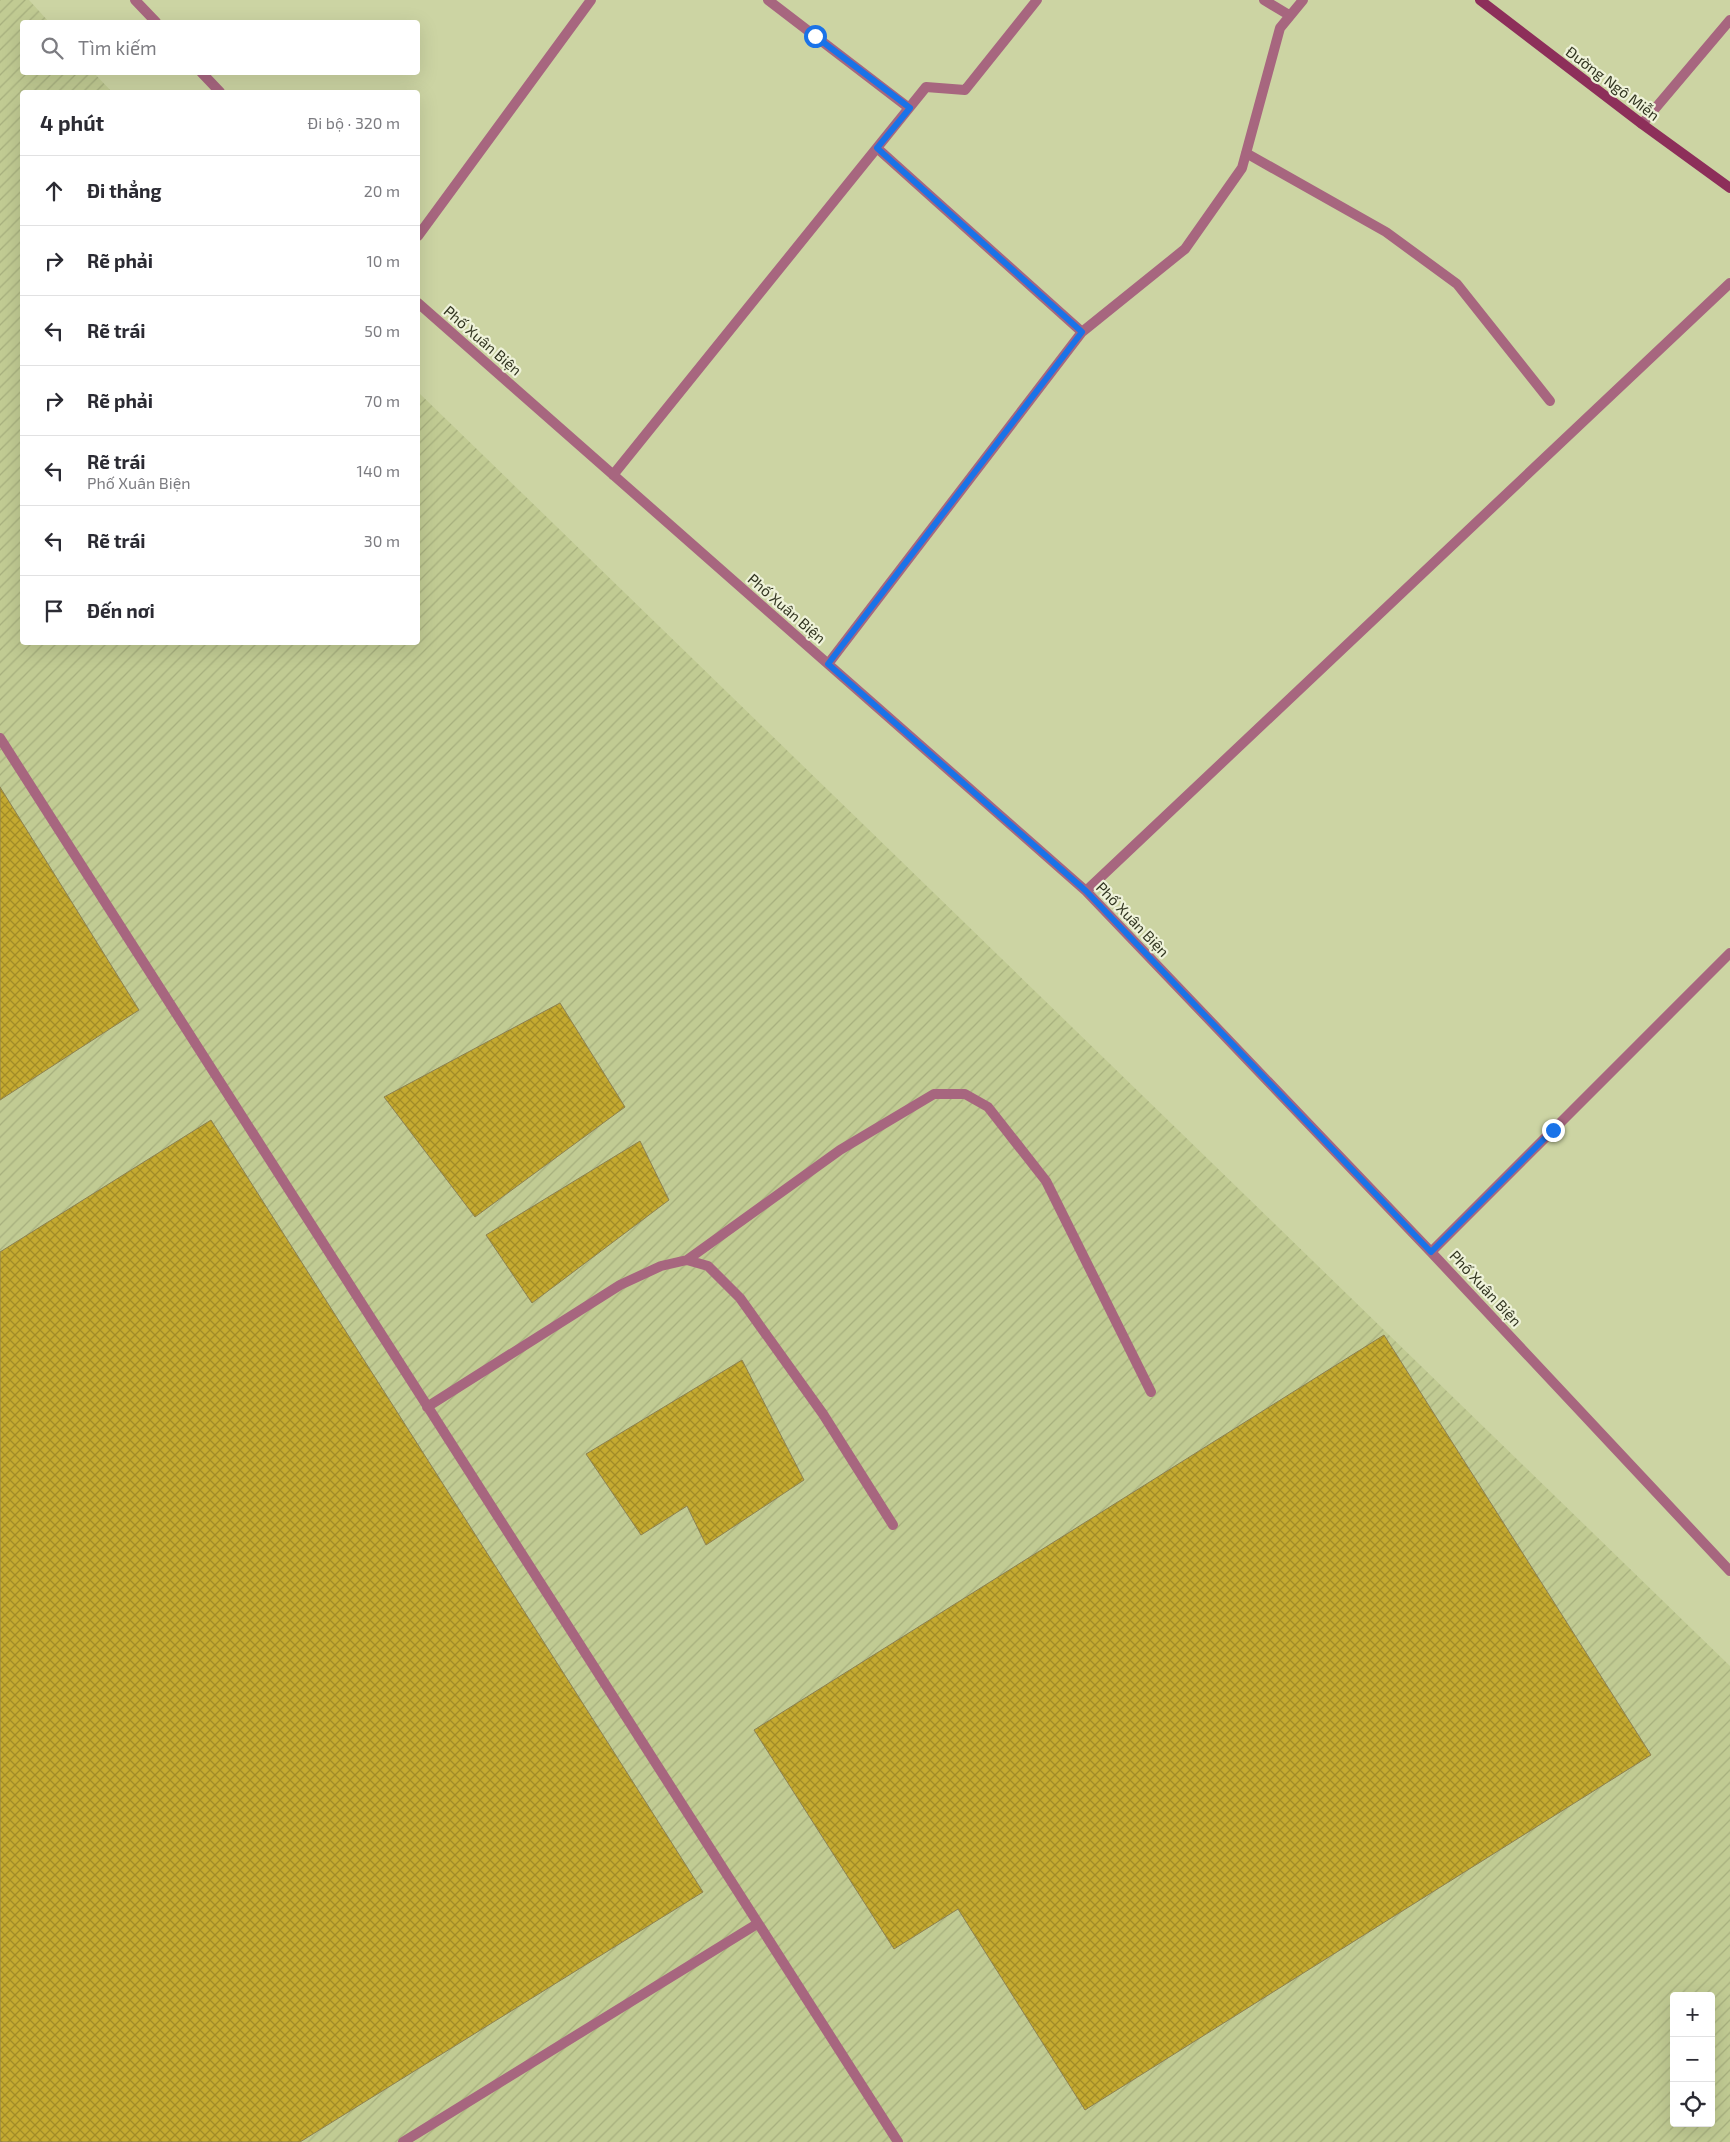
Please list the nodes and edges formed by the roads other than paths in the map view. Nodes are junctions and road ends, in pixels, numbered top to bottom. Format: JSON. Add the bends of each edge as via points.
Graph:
{"nodes":[{"id":1,"x":591,"y":0,"type":"edge"},
{"id":2,"x":768,"y":0,"type":"edge"},
{"id":3,"x":1037,"y":0,"type":"edge"},
{"id":4,"x":1264,"y":0,"type":"edge"},
{"id":5,"x":1303,"y":0,"type":"edge"},
{"id":6,"x":1480,"y":0,"type":"edge"},
{"id":7,"x":139,"y":1,"type":"edge"},
{"id":8,"x":1290,"y":15,"type":"junction"},
{"id":9,"x":154,"y":20,"type":"edge"},
{"id":10,"x":1730,"y":20,"type":"edge"},
{"id":11,"x":204,"y":75,"type":"edge"},
{"id":12,"x":218,"y":90,"type":"edge"},
{"id":13,"x":910,"y":108,"type":"junction"},
{"id":14,"x":1642,"y":124,"type":"junction"},
{"id":15,"x":877,"y":148,"type":"junction"},
{"id":16,"x":1246,"y":153,"type":"junction"},
{"id":17,"x":1730,"y":188,"type":"edge"},
{"id":18,"x":420,"y":233,"type":"edge"},
{"id":19,"x":1730,"y":283,"type":"edge"},
{"id":20,"x":420,"y":305,"type":"edge"},
{"id":21,"x":1082,"y":332,"type":"junction"},
{"id":22,"x":1550,"y":401,"type":"dead end"},
{"id":23,"x":613,"y":475,"type":"junction"},
{"id":24,"x":828,"y":664,"type":"junction"},
{"id":25,"x":0,"y":738,"type":"edge"},
{"id":26,"x":1086,"y":891,"type":"junction"},
{"id":27,"x":1730,"y":953,"type":"edge"},
{"id":28,"x":1431,"y":1252,"type":"junction"},
{"id":29,"x":687,"y":1260,"type":"junction"},
{"id":30,"x":1151,"y":1392,"type":"dead end"},
{"id":31,"x":427,"y":1407,"type":"junction"},
{"id":32,"x":893,"y":1525,"type":"dead end"},
{"id":33,"x":1730,"y":1571,"type":"edge"},
{"id":34,"x":758,"y":1924,"type":"junction"},
{"id":35,"x":404,"y":2142,"type":"edge"},
{"id":36,"x":898,"y":2142,"type":"edge"}],
"edges":[{"from":1,"to":18,"type":"street"},
{"from":2,"to":13,"type":"street"},
{"from":3,"to":13,"type":"street","via":[[965,90],[926,87]]},
{"from":4,"to":8,"type":"street"},
{"from":5,"to":8,"type":"street"},
{"from":6,"to":14,"type":"street","name":"Đường Ngô Miễn"},
{"from":7,"to":9,"type":"street"},
{"from":8,"to":16,"type":"street","via":[[1280,28]]},
{"from":10,"to":14,"type":"street"},
{"from":11,"to":12,"type":"street"},
{"from":13,"to":15,"type":"street"},
{"from":14,"to":17,"type":"street","name":"Đường Ngô Miễn"},
{"from":15,"to":21,"type":"street"},
{"from":15,"to":23,"type":"street"},
{"from":16,"to":21,"type":"street","via":[[1242,168],[1185,249]]},
{"from":16,"to":22,"type":"street","via":[[1386,232],[1457,284]]},
{"from":19,"to":26,"type":"street"},
{"from":20,"to":23,"type":"street","name":"Phố Xuân Biện"},
{"from":21,"to":24,"type":"street"},
{"from":23,"to":24,"type":"street","name":"Phố Xuân Biện"},
{"from":24,"to":26,"type":"street","name":"Phố Xuân Biện"},
{"from":25,"to":31,"type":"street"},
{"from":26,"to":28,"type":"street","name":"Phố Xuân Biện"},
{"from":27,"to":28,"type":"street"},
{"from":28,"to":33,"type":"street","name":"Phố Xuân Biện"},
{"from":29,"to":30,"type":"street","via":[[840,1150],[934,1094],[965,1094],[988,1107],[1046,1181]]},
{"from":29,"to":31,"type":"street","via":[[661,1266],[620,1285]]},
{"from":29,"to":32,"type":"street","via":[[708,1266],[740,1298],[823,1414]]},
{"from":31,"to":34,"type":"street"},
{"from":34,"to":35,"type":"street"},
{"from":34,"to":36,"type":"street"}]}
